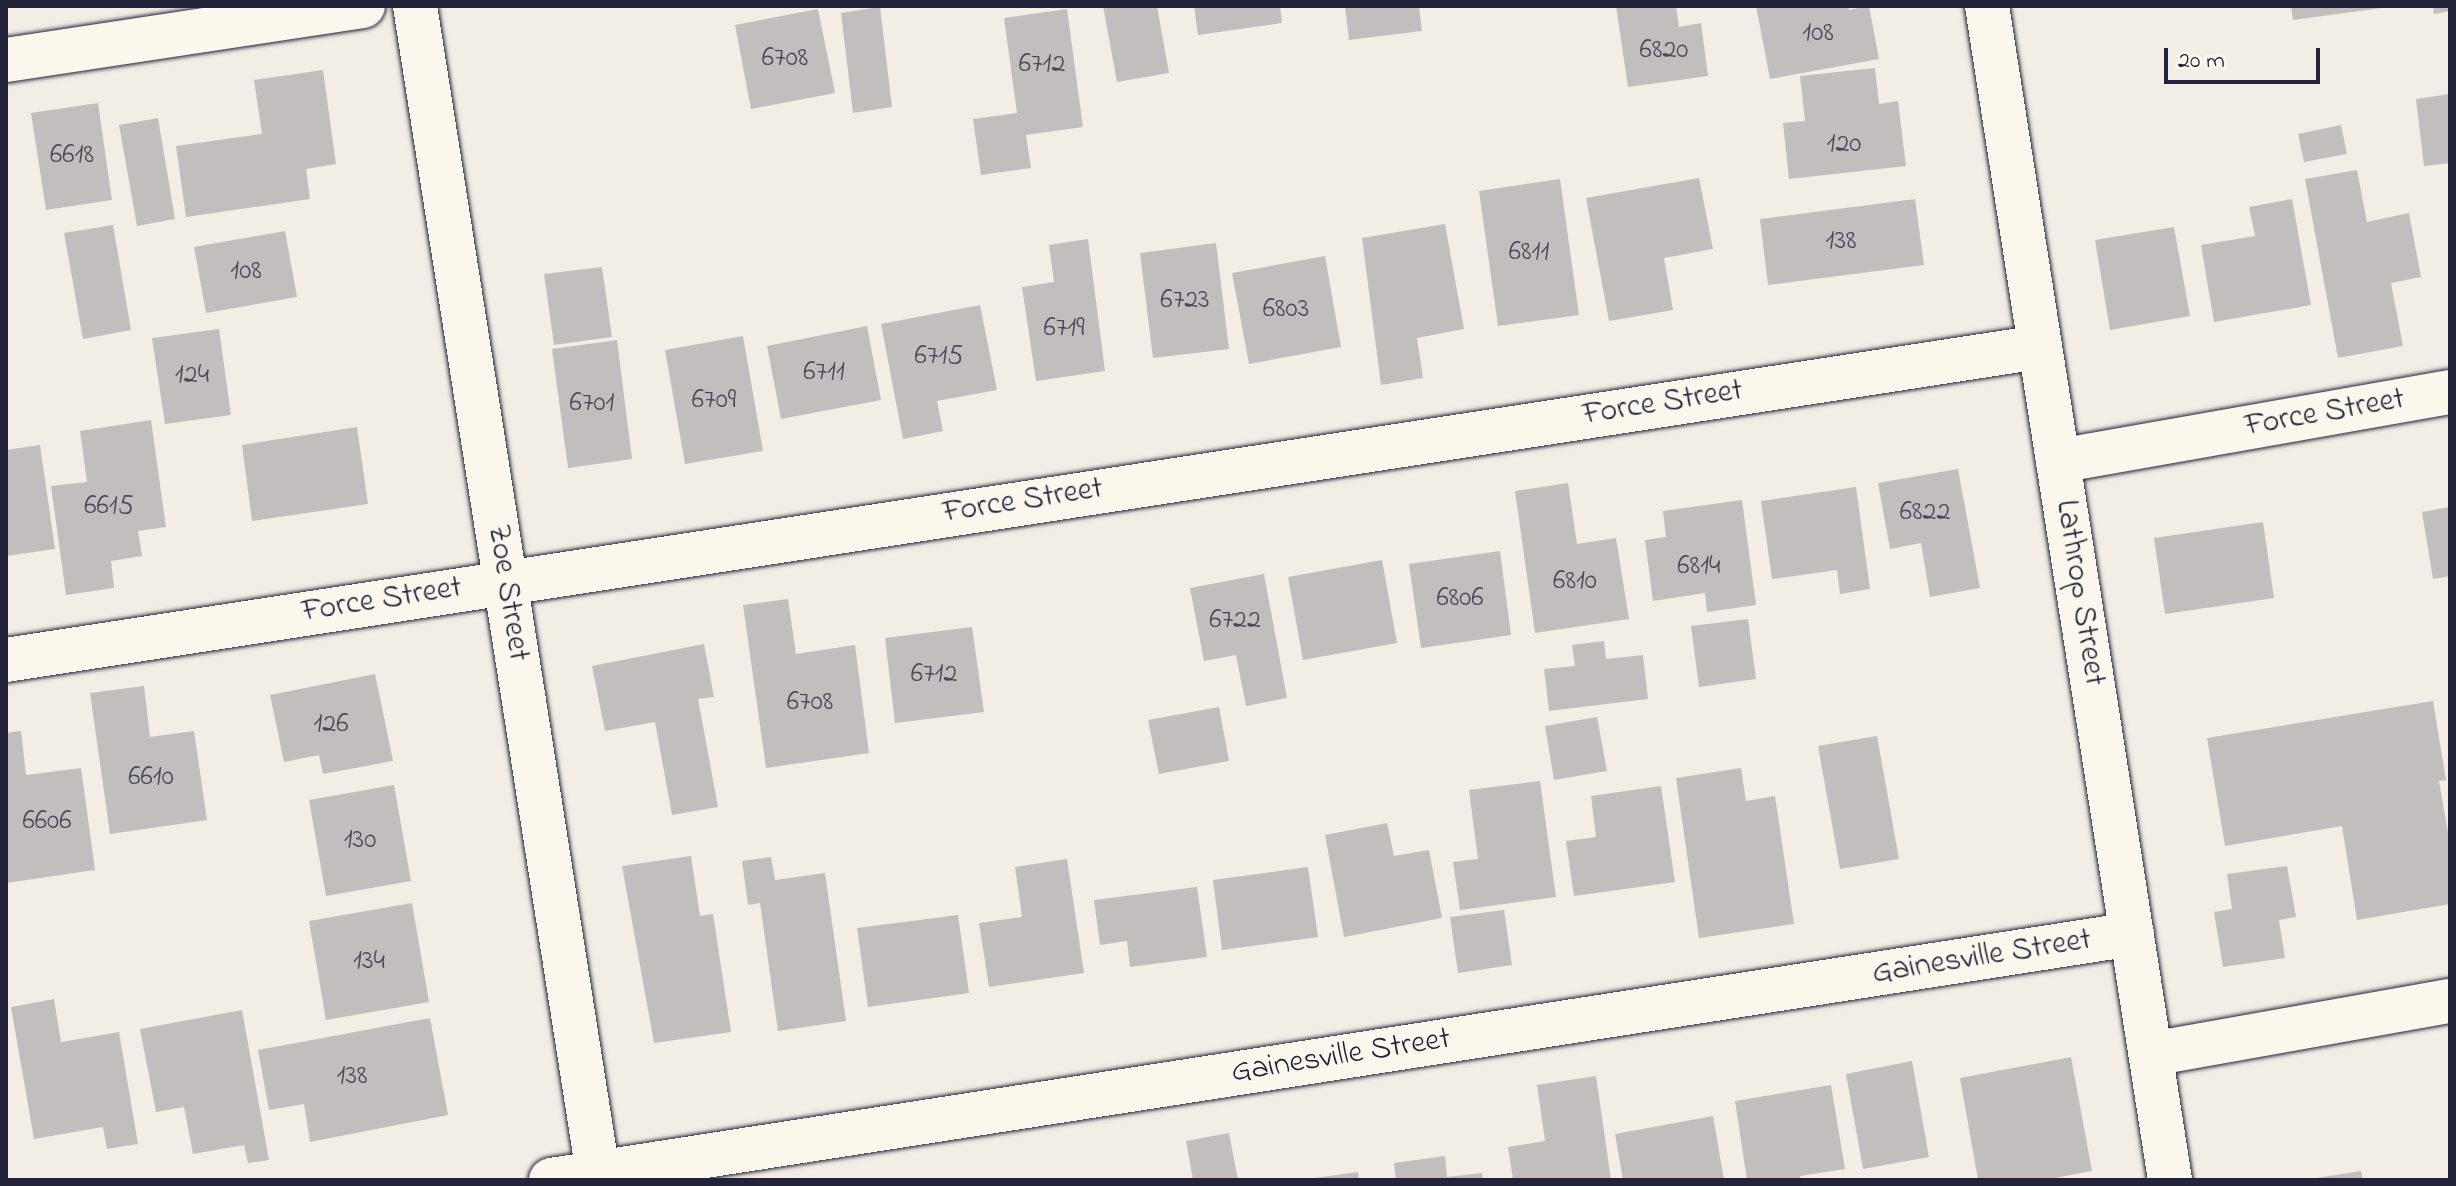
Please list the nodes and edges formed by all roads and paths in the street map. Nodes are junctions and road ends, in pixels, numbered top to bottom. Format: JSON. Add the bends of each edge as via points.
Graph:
{"nodes":[{"id":1,"x":363,"y":6,"type":"edge"},
{"id":2,"x":415,"y":6,"type":"edge"},
{"id":3,"x":1987,"y":6,"type":"edge"},
{"id":4,"x":6,"y":60,"type":"edge"},
{"id":5,"x":2040,"y":347,"type":"junction"},
{"id":6,"x":2450,"y":392,"type":"edge"},
{"id":7,"x":2058,"y":461,"type":"junction"},
{"id":8,"x":505,"y":582,"type":"junction"},
{"id":9,"x":6,"y":660,"type":"edge"},
{"id":10,"x":2132,"y":934,"type":"junction"},
{"id":11,"x":2450,"y":1001,"type":"edge"},
{"id":12,"x":2151,"y":1054,"type":"junction"},
{"id":13,"x":599,"y":1176,"type":"edge"},
{"id":14,"x":551,"y":1180,"type":"edge"},
{"id":15,"x":2170,"y":1180,"type":"edge"}],
"edges":[{"from":1,"to":4,"type":"street"},
{"from":2,"to":8,"type":"street","name":"Zoe Street"},
{"from":3,"to":5,"type":"street","name":"Lathrop Street"},
{"from":5,"to":7,"type":"street","name":"Lathrop Street"},
{"from":5,"to":8,"type":"street","name":"Force Street"},
{"from":6,"to":7,"type":"street","name":"Force Street"},
{"from":7,"to":10,"type":"street","name":"Lathrop Street"},
{"from":8,"to":9,"type":"street","name":"Force Street"},
{"from":8,"to":13,"type":"street","name":"Zoe Street"},
{"from":10,"to":12,"type":"street","name":"Lathrop Street"},
{"from":10,"to":13,"type":"street","name":"Gainesville Street"},
{"from":11,"to":12,"type":"street"},
{"from":12,"to":15,"type":"street","name":"Lathrop Street"},
{"from":13,"to":14,"type":"street","name":"Gainesville Street"}]}
